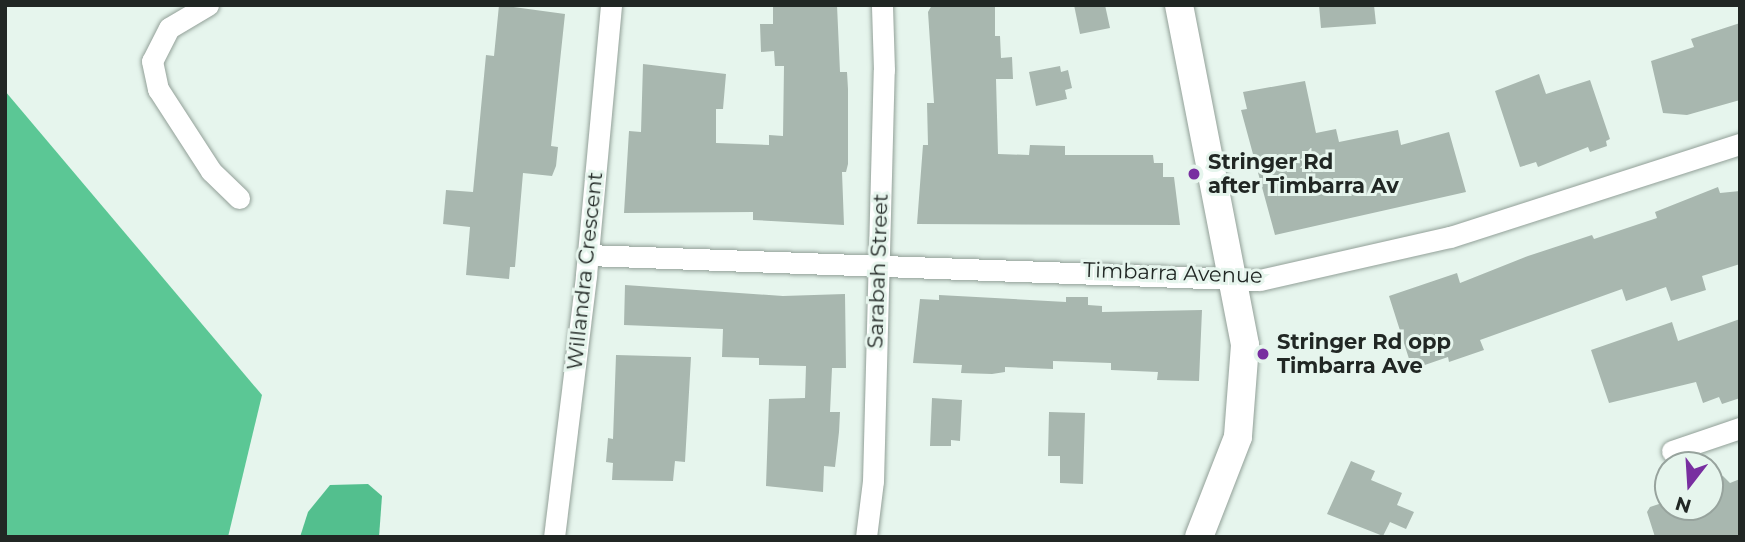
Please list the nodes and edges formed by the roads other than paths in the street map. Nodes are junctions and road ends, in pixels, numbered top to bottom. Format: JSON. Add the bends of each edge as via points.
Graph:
{"nodes":[{"id":1,"x":208,"y":5,"type":"edge"},
{"id":2,"x":611,"y":5,"type":"edge"},
{"id":3,"x":882,"y":5,"type":"edge"},
{"id":4,"x":1179,"y":5,"type":"edge"},
{"id":5,"x":1740,"y":144,"type":"edge"},
{"id":6,"x":239,"y":198,"type":"dead end"},
{"id":7,"x":588,"y":255,"type":"junction"},
{"id":8,"x":878,"y":263,"type":"junction"},
{"id":9,"x":1235,"y":277,"type":"junction"},
{"id":10,"x":1740,"y":428,"type":"edge"},
{"id":11,"x":1672,"y":451,"type":"dead end"},
{"id":12,"x":554,"y":537,"type":"edge"},
{"id":13,"x":866,"y":537,"type":"edge"},
{"id":14,"x":1199,"y":537,"type":"edge"}],
"edges":[{"from":1,"to":6,"type":"street","via":[[169,28],[158,44],[153,69],[158,89],[211,171]]},
{"from":2,"to":7,"type":"street","name":"Willandra Crescent"},
{"from":3,"to":8,"type":"street","name":"Sarabah Street"},
{"from":4,"to":9,"type":"street"},
{"from":5,"to":9,"type":"street","name":"Timbarra Avenue","via":[[1450,237],[1260,279]]},
{"from":7,"to":8,"type":"street","name":"Timbarra Avenue"},
{"from":7,"to":12,"type":"street","name":"Willandra Crescent"},
{"from":8,"to":9,"type":"street","name":"Timbarra Avenue"},
{"from":8,"to":13,"type":"street","name":"Sarabah Street","via":[[873,481]]},
{"from":9,"to":14,"type":"street","via":[[1245,345],[1244,403],[1232,462]]},
{"from":10,"to":11,"type":"street"}]}
